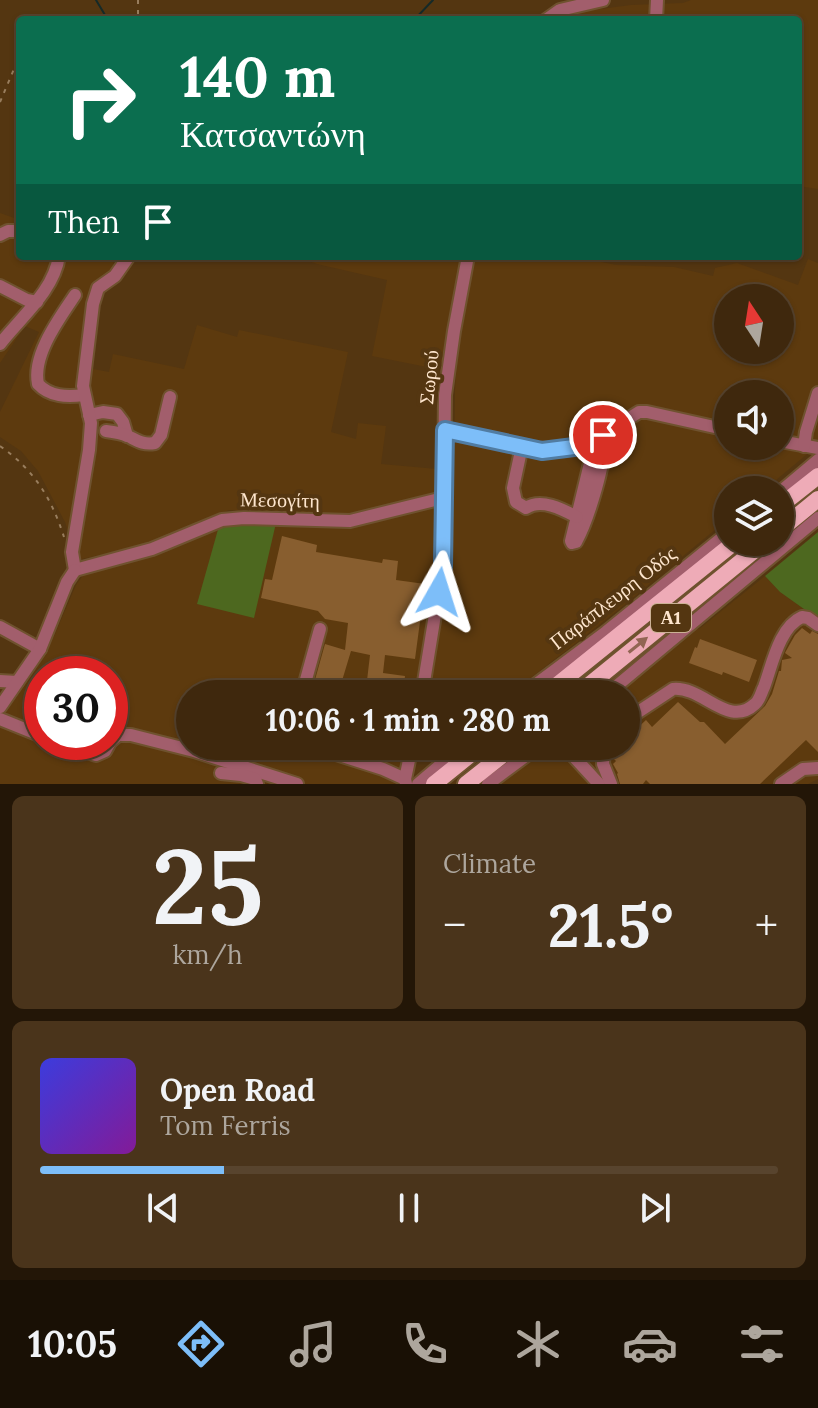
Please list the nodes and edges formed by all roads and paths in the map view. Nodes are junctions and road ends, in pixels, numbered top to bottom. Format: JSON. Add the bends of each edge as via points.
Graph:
{"nodes":[{"id":1,"x":603,"y":0,"type":"edge"},
{"id":2,"x":552,"y":16,"type":"edge"},
{"id":3,"x":16,"y":64,"type":"edge"},
{"id":4,"x":0,"y":102,"type":"edge"},
{"id":5,"x":58,"y":260,"type":"edge"},
{"id":6,"x":126,"y":260,"type":"edge"},
{"id":7,"x":467,"y":260,"type":"edge"},
{"id":8,"x":0,"y":286,"type":"edge"},
{"id":9,"x":75,"y":295,"type":"dead end"},
{"id":10,"x":37,"y":302,"type":"junction"},
{"id":11,"x":0,"y":344,"type":"edge"},
{"id":12,"x":818,"y":393,"type":"edge"},
{"id":13,"x":84,"y":395,"type":"junction"},
{"id":14,"x":170,"y":397,"type":"dead end"},
{"id":15,"x":89,"y":415,"type":"junction"},
{"id":16,"x":714,"y":427,"type":"edge"},
{"id":17,"x":445,"y":430,"type":"junction"},
{"id":18,"x":106,"y":431,"type":"dead end"},
{"id":19,"x":127,"y":436,"type":"junction"},
{"id":20,"x":598,"y":437,"type":"junction"},
{"id":21,"x":794,"y":444,"type":"edge"},
{"id":22,"x":0,"y":446,"type":"edge"},
{"id":23,"x":522,"y":446,"type":"junction"},
{"id":24,"x":804,"y":446,"type":"junction"},
{"id":25,"x":818,"y":448,"type":"edge"},
{"id":26,"x":818,"y":460,"type":"edge"},
{"id":27,"x":818,"y":476,"type":"edge"},
{"id":28,"x":794,"y":480,"type":"edge"},
{"id":29,"x":794,"y":495,"type":"edge"},
{"id":30,"x":443,"y":498,"type":"junction"},
{"id":31,"x":818,"y":499,"type":"edge"},
{"id":32,"x":577,"y":517,"type":"junction"},
{"id":33,"x":818,"y":518,"type":"edge"},
{"id":34,"x":794,"y":519,"type":"edge"},
{"id":35,"x":714,"y":544,"type":"edge"},
{"id":36,"x":72,"y":552,"type":"junction"},
{"id":37,"x":718,"y":556,"type":"edge"},
{"id":38,"x":748,"y":556,"type":"edge"},
{"id":39,"x":75,"y":570,"type":"junction"},
{"id":40,"x":818,"y":625,"type":"edge"},
{"id":41,"x":0,"y":627,"type":"edge"},
{"id":42,"x":320,"y":629,"type":"dead end"},
{"id":43,"x":40,"y":649,"type":"junction"},
{"id":44,"x":306,"y":680,"type":"edge"},
{"id":45,"x":424,"y":680,"type":"edge"},
{"id":46,"x":542,"y":680,"type":"edge"},
{"id":47,"x":563,"y":680,"type":"edge"},
{"id":48,"x":595,"y":680,"type":"edge"},
{"id":49,"x":624,"y":680,"type":"edge"},
{"id":50,"x":0,"y":681,"type":"edge"},
{"id":51,"x":17,"y":682,"type":"junction"},
{"id":52,"x":1,"y":705,"type":"edge"},
{"id":53,"x":640,"y":711,"type":"edge"},
{"id":54,"x":0,"y":719,"type":"edge"},
{"id":55,"x":24,"y":729,"type":"edge"},
{"id":56,"x":128,"y":735,"type":"edge"},
{"id":57,"x":355,"y":760,"type":"edge"},
{"id":58,"x":411,"y":760,"type":"edge"},
{"id":59,"x":442,"y":760,"type":"edge"},
{"id":60,"x":464,"y":760,"type":"edge"},
{"id":61,"x":496,"y":760,"type":"edge"},
{"id":62,"x":520,"y":760,"type":"edge"},
{"id":63,"x":577,"y":760,"type":"edge"},
{"id":64,"x":603,"y":760,"type":"edge"},
{"id":65,"x":818,"y":768,"type":"edge"},
{"id":66,"x":221,"y":773,"type":"dead end"},
{"id":67,"x":410,"y":782,"type":"edge"},
{"id":68,"x":257,"y":784,"type":"edge"},
{"id":69,"x":297,"y":784,"type":"edge"},
{"id":70,"x":434,"y":784,"type":"edge"},
{"id":71,"x":466,"y":784,"type":"edge"},
{"id":72,"x":488,"y":784,"type":"edge"},
{"id":73,"x":599,"y":784,"type":"edge"},
{"id":74,"x":611,"y":784,"type":"edge"},
{"id":75,"x":781,"y":784,"type":"edge"}],
"edges":[{"from":1,"to":2,"type":"street"},
{"from":3,"to":4,"type":"path"},
{"from":5,"to":10,"type":"street"},
{"from":6,"to":13,"type":"street","via":[[96,294]]},
{"from":7,"to":17,"type":"street","name":"Σωρού","via":[[447,382]]},
{"from":8,"to":10,"type":"street"},
{"from":9,"to":13,"type":"street","via":[[56,323],[36,374],[47,392]]},
{"from":10,"to":11,"type":"street"},
{"from":12,"to":24,"type":"street"},
{"from":13,"to":15,"type":"street"},
{"from":14,"to":19,"type":"street","via":[[155,443]]},
{"from":15,"to":19,"type":"street","via":[[117,414]]},
{"from":15,"to":36,"type":"street","via":[[89,450]]},
{"from":16,"to":20,"type":"street","via":[[639,412]]},
{"from":17,"to":23,"type":"street"},
{"from":17,"to":30,"type":"street","name":"Σωρού"},
{"from":18,"to":19,"type":"street"},
{"from":20,"to":23,"type":"street","via":[[542,451]]},
{"from":20,"to":32,"type":"street"},
{"from":20,"to":32,"type":"street","via":[[606,444],[596,485],[581,533],[572,543]]},
{"from":21,"to":24,"type":"street"},
{"from":22,"to":36,"type":"path","via":[[40,483]]},
{"from":23,"to":32,"type":"street","via":[[513,488],[516,502],[526,508],[540,502]]},
{"from":24,"to":25,"type":"street"},
{"from":26,"to":28,"type":"street"},
{"from":27,"to":29,"type":"highway"},
{"from":30,"to":39,"type":"street","name":"Μεσογίτη","via":[[350,521],[222,520],[152,549]]},
{"from":30,"to":45,"type":"street","name":"Σωρού","via":[[443,566]]},
{"from":31,"to":34,"type":"highway"},
{"from":33,"to":49,"type":"street"},
{"from":35,"to":46,"type":"street","name":"Παράπλευρη Οδός"},
{"from":36,"to":39,"type":"street"},
{"from":37,"to":47,"type":"highway","number":"Α1"},
{"from":48,"to":38,"type":"highway","number":"Α1","one_way":true},
{"from":39,"to":43,"type":"street"},
{"from":40,"to":53,"type":"street","via":[[802,617],[793,621],[752,707],[726,711],[691,691],[673,689]]},
{"from":41,"to":43,"type":"street"},
{"from":42,"to":44,"type":"street"},
{"from":43,"to":51,"type":"street"},
{"from":50,"to":51,"type":"street"},
{"from":51,"to":52,"type":"street"},
{"from":54,"to":55,"type":"street"},
{"from":56,"to":69,"type":"street"},
{"from":57,"to":67,"type":"street"},
{"from":58,"to":67,"type":"street"},
{"from":59,"to":67,"type":"street"},
{"from":60,"to":70,"type":"highway"},
{"from":61,"to":71,"type":"highway"},
{"from":62,"to":72,"type":"street"},
{"from":63,"to":73,"type":"street"},
{"from":64,"to":74,"type":"street"},
{"from":65,"to":75,"type":"street","via":[[803,769]]},
{"from":66,"to":68,"type":"street","via":[[255,779]]}]}
